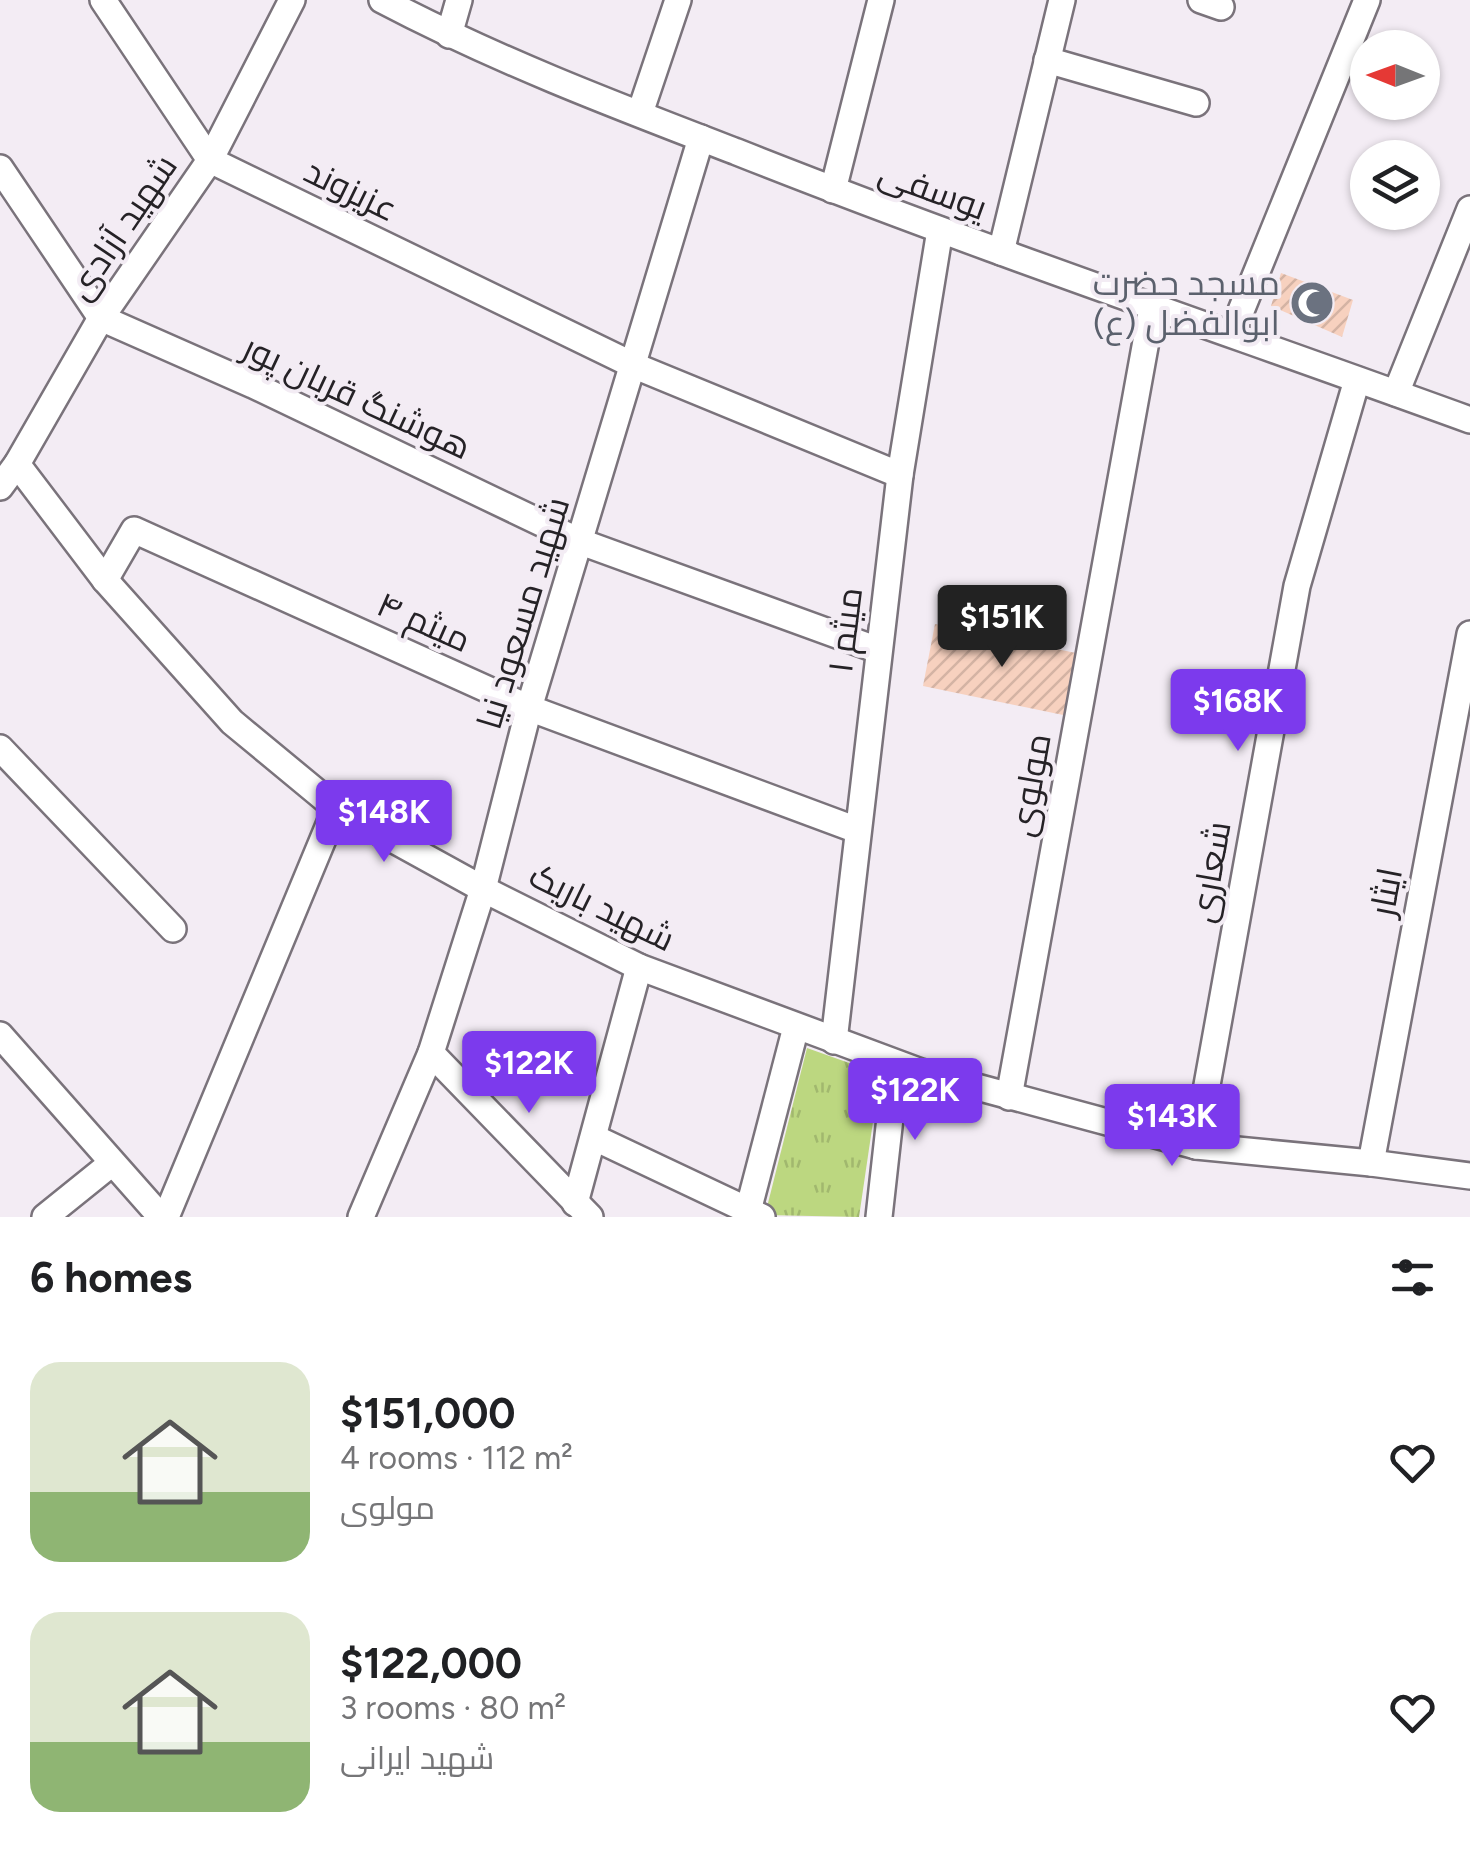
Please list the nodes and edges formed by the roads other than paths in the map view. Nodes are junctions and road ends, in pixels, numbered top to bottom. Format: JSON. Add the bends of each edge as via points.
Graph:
{"nodes":[{"id":1,"x":103,"y":0,"type":"edge"},
{"id":2,"x":292,"y":0,"type":"edge"},
{"id":3,"x":382,"y":0,"type":"edge"},
{"id":4,"x":459,"y":0,"type":"edge"},
{"id":5,"x":678,"y":0,"type":"edge"},
{"id":6,"x":881,"y":0,"type":"edge"},
{"id":7,"x":1062,"y":0,"type":"edge"},
{"id":8,"x":1367,"y":0,"type":"edge"},
{"id":9,"x":449,"y":35,"type":"junction"},
{"id":10,"x":1047,"y":60,"type":"junction"},
{"id":11,"x":1196,"y":103,"type":"dead end"},
{"id":12,"x":640,"y":114,"type":"junction"},
{"id":13,"x":701,"y":138,"type":"junction"},
{"id":14,"x":210,"y":160,"type":"junction"},
{"id":15,"x":0,"y":168,"type":"edge"},
{"id":16,"x":833,"y":190,"type":"junction"},
{"id":17,"x":1470,"y":209,"type":"edge"},
{"id":18,"x":940,"y":230,"type":"junction"},
{"id":19,"x":1001,"y":252,"type":"junction"},
{"id":20,"x":1152,"y":308,"type":"junction"},
{"id":21,"x":101,"y":318,"type":"junction"},
{"id":22,"x":1232,"y":333,"type":"junction"},
{"id":23,"x":635,"y":366,"type":"junction"},
{"id":24,"x":1358,"y":380,"type":"junction"},
{"id":25,"x":1396,"y":393,"type":"junction"},
{"id":26,"x":1470,"y":420,"type":"edge"},
{"id":27,"x":17,"y":464,"type":"junction"},
{"id":28,"x":900,"y":475,"type":"junction"},
{"id":29,"x":0,"y":488,"type":"edge"},
{"id":30,"x":580,"y":542,"type":"junction"},
{"id":31,"x":105,"y":580,"type":"junction"},
{"id":32,"x":1470,"y":634,"type":"edge"},
{"id":33,"x":878,"y":650,"type":"junction"},
{"id":34,"x":529,"y":708,"type":"junction"},
{"id":35,"x":0,"y":748,"type":"edge"},
{"id":36,"x":336,"y":808,"type":"junction"},
{"id":37,"x":857,"y":830,"type":"junction"},
{"id":38,"x":483,"y":889,"type":"junction"},
{"id":39,"x":174,"y":929,"type":"dead end"},
{"id":40,"x":639,"y":967,"type":"junction"},
{"id":41,"x":796,"y":1027,"type":"junction"},
{"id":42,"x":0,"y":1035,"type":"edge"},
{"id":43,"x":834,"y":1041,"type":"junction"},
{"id":44,"x":431,"y":1053,"type":"junction"},
{"id":45,"x":896,"y":1064,"type":"junction"},
{"id":46,"x":1009,"y":1097,"type":"junction"},
{"id":47,"x":595,"y":1138,"type":"junction"},
{"id":48,"x":1196,"y":1146,"type":"junction"},
{"id":49,"x":112,"y":1163,"type":"junction"},
{"id":50,"x":1370,"y":1163,"type":"junction"},
{"id":51,"x":1470,"y":1176,"type":"edge"},
{"id":52,"x":582,"y":1210,"type":"edge"},
{"id":53,"x":755,"y":1214,"type":"edge"},
{"id":54,"x":363,"y":1216,"type":"edge"},
{"id":55,"x":45,"y":1217,"type":"edge"},
{"id":56,"x":163,"y":1217,"type":"edge"},
{"id":57,"x":880,"y":1217,"type":"edge"}],
"edges":[{"from":1,"to":14,"type":"street"},
{"from":2,"to":14,"type":"street","name":"شهید آزادی"},
{"from":3,"to":9,"type":"street","name":"یوسفی"},
{"from":4,"to":9,"type":"street"},
{"from":5,"to":12,"type":"street"},
{"from":6,"to":16,"type":"street"},
{"from":7,"to":10,"type":"street"},
{"from":8,"to":22,"type":"street"},
{"from":9,"to":12,"type":"street","name":"یوسفی"},
{"from":10,"to":11,"type":"street"},
{"from":10,"to":19,"type":"street"},
{"from":12,"to":13,"type":"street","name":"یوسفی"},
{"from":13,"to":16,"type":"street","name":"یوسفی"},
{"from":13,"to":23,"type":"street","name":"شهید مسعود نیا"},
{"from":14,"to":21,"type":"street","name":"شهید آزادی"},
{"from":14,"to":23,"type":"street","name":"عزیزوند"},
{"from":15,"to":21,"type":"street"},
{"from":16,"to":18,"type":"street","name":"یوسفی"},
{"from":17,"to":25,"type":"street"},
{"from":18,"to":19,"type":"street","name":"یوسفی"},
{"from":18,"to":28,"type":"street","name":"میثم ۱"},
{"from":19,"to":20,"type":"street","name":"یوسفی"},
{"from":20,"to":22,"type":"street","name":"یوسفی"},
{"from":20,"to":46,"type":"street","name":"مولوی"},
{"from":21,"to":27,"type":"street","name":"شهید آزادی"},
{"from":21,"to":30,"type":"street","name":"هوشنگ قربان پور"},
{"from":22,"to":24,"type":"street","name":"یوسفی"},
{"from":23,"to":28,"type":"street","name":"عزیزوند"},
{"from":23,"to":30,"type":"street","name":"شهید مسعود نیا"},
{"from":24,"to":25,"type":"street","name":"یوسفی"},
{"from":24,"to":48,"type":"street","name":"شعاری","via":[[1297,586]]},
{"from":25,"to":26,"type":"street","name":"یوسفی"},
{"from":27,"to":29,"type":"street","name":"شهید آزادی"},
{"from":27,"to":31,"type":"street","name":"شهید باریک"},
{"from":28,"to":33,"type":"street","name":"میثم ۱"},
{"from":30,"to":33,"type":"street","name":"هوشنگ قربان پور"},
{"from":30,"to":34,"type":"street","name":"شهید مسعود نیا"},
{"from":31,"to":34,"type":"street","name":"میثم ۴","via":[[134,530]]},
{"from":31,"to":36,"type":"street","name":"شهید باریک","via":[[232,722]]},
{"from":32,"to":50,"type":"street","name":"ایثار"},
{"from":33,"to":37,"type":"street","name":"میثم ۱"},
{"from":34,"to":37,"type":"street","name":"میثم ۴"},
{"from":34,"to":38,"type":"street","name":"شهید مسعود نیا"},
{"from":35,"to":39,"type":"street"},
{"from":36,"to":38,"type":"street","name":"شهید باریک"},
{"from":36,"to":56,"type":"street"},
{"from":37,"to":43,"type":"street","name":"میثم ۱"},
{"from":38,"to":40,"type":"street","name":"شهید باریک"},
{"from":38,"to":44,"type":"street","name":"شهید مسعود نیا"},
{"from":40,"to":41,"type":"street","name":"شهید باریک"},
{"from":40,"to":47,"type":"street"},
{"from":41,"to":43,"type":"street","name":"شهید باریک"},
{"from":41,"to":53,"type":"street"},
{"from":42,"to":49,"type":"street"},
{"from":43,"to":45,"type":"street","name":"شهید باریک"},
{"from":44,"to":52,"type":"street"},
{"from":44,"to":54,"type":"street","name":"شهید مسعود نیا"},
{"from":45,"to":46,"type":"street","name":"شهید باریک"},
{"from":45,"to":57,"type":"street"},
{"from":46,"to":48,"type":"street","name":"شهید باریک"},
{"from":47,"to":52,"type":"street"},
{"from":47,"to":53,"type":"street"},
{"from":48,"to":50,"type":"street","name":"شهید باریک"},
{"from":49,"to":55,"type":"street"},
{"from":49,"to":56,"type":"street"},
{"from":50,"to":51,"type":"street","name":"شهید باریک"}]}
